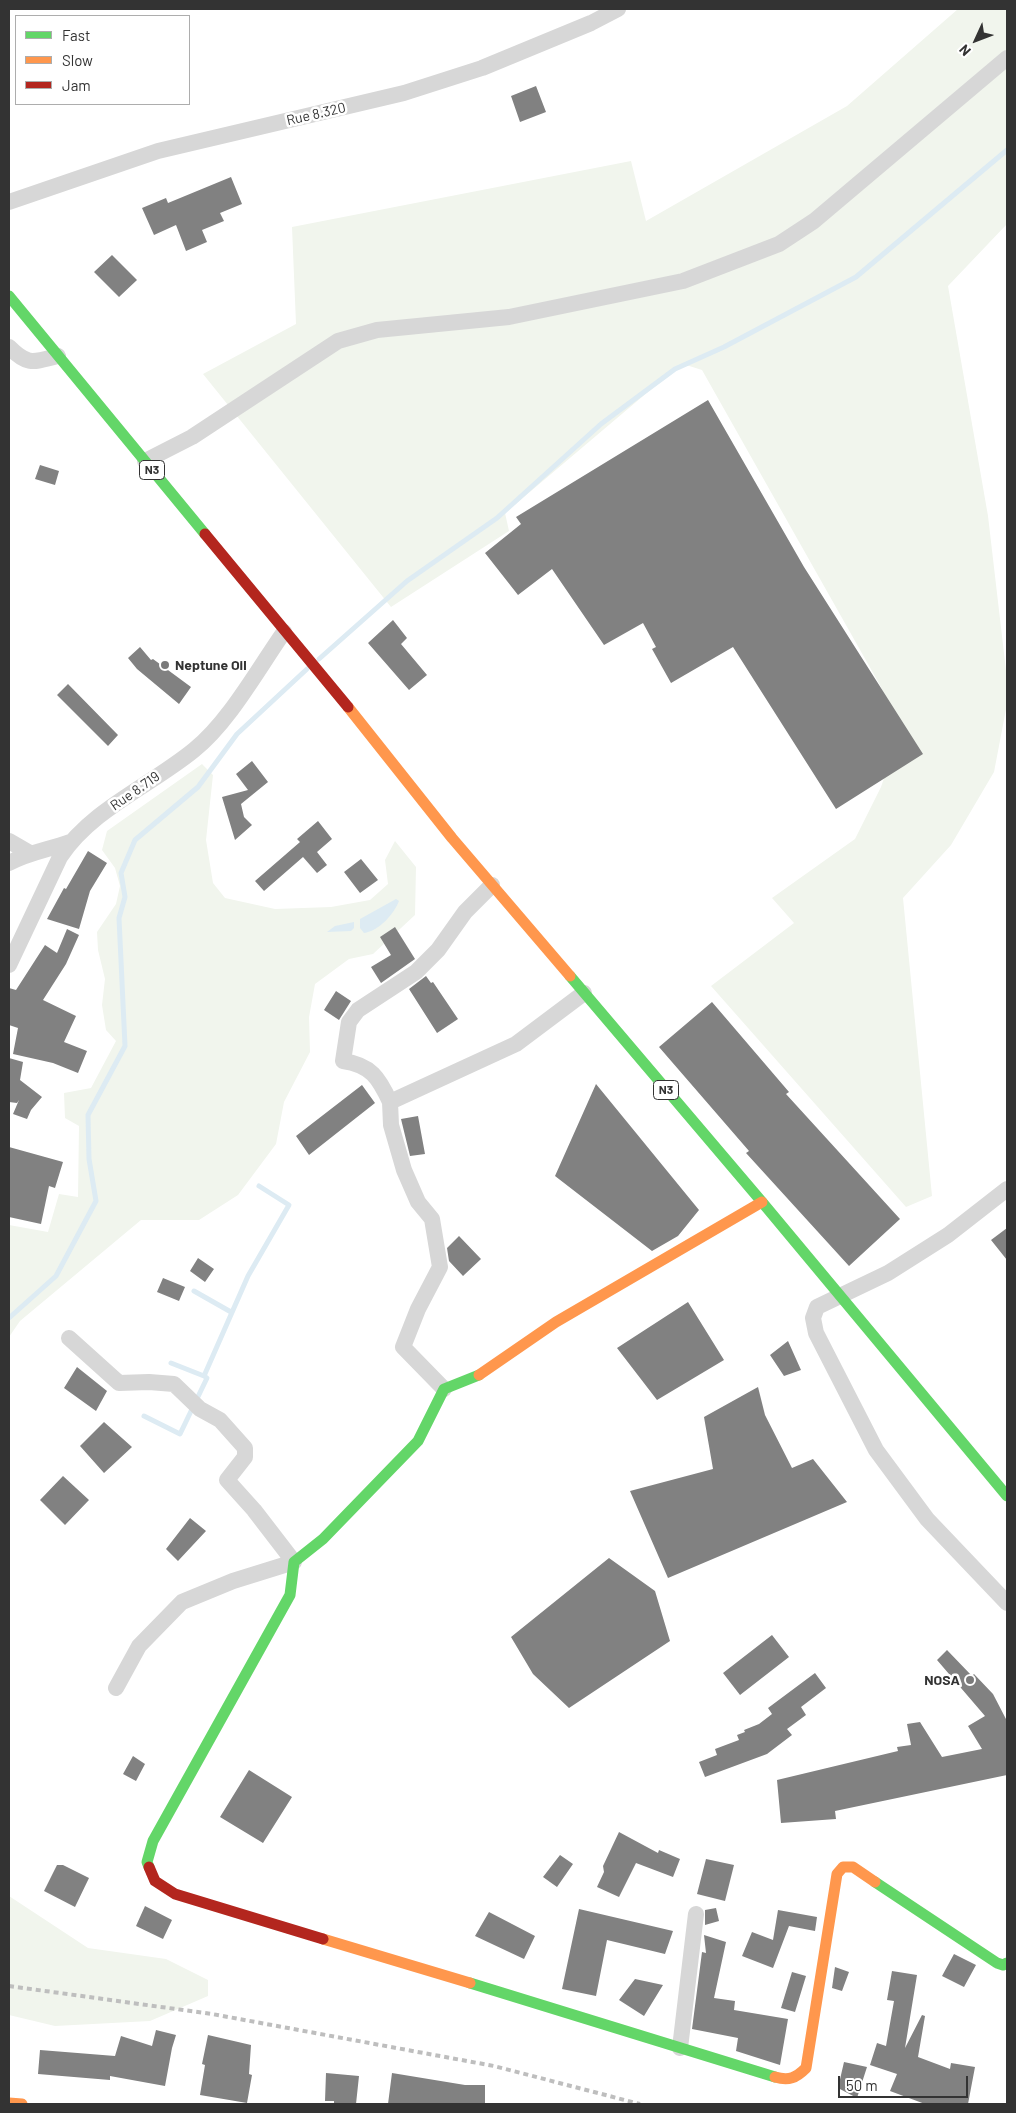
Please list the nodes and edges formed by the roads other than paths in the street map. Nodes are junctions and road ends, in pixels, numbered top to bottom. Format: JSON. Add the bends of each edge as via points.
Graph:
{"nodes":[{"id":1,"x":618,"y":9,"type":"edge"},
{"id":2,"x":1007,"y":58,"type":"edge"},
{"id":3,"x":9,"y":202,"type":"edge"},
{"id":4,"x":9,"y":296,"type":"edge"},
{"id":5,"x":9,"y":347,"type":"edge"},
{"id":6,"x":58,"y":356,"type":"junction"},
{"id":7,"x":145,"y":461,"type":"junction"},
{"id":8,"x":290,"y":638,"type":"junction"},
{"id":9,"x":9,"y":841,"type":"edge"},
{"id":10,"x":70,"y":842,"type":"junction"},
{"id":11,"x":28,"y":852,"type":"junction"},
{"id":12,"x":9,"y":863,"type":"edge"},
{"id":13,"x":492,"y":885,"type":"junction"},
{"id":14,"x":9,"y":965,"type":"edge"},
{"id":15,"x":584,"y":994,"type":"junction"},
{"id":16,"x":390,"y":1102,"type":"junction"},
{"id":17,"x":1007,"y":1189,"type":"edge"},
{"id":18,"x":762,"y":1202,"type":"junction"},
{"id":19,"x":840,"y":1296,"type":"junction"},
{"id":20,"x":69,"y":1338,"type":"dead end"},
{"id":21,"x":444,"y":1389,"type":"junction"},
{"id":22,"x":1007,"y":1496,"type":"edge"},
{"id":23,"x":294,"y":1562,"type":"junction"},
{"id":24,"x":1007,"y":1603,"type":"edge"},
{"id":25,"x":116,"y":1688,"type":"dead end"},
{"id":26,"x":696,"y":1914,"type":"dead end"},
{"id":27,"x":1007,"y":1963,"type":"edge"},
{"id":28,"x":680,"y":2048,"type":"junction"},
{"id":29,"x":9,"y":2103,"type":"edge"},
{"id":30,"x":22,"y":2104,"type":"edge"}],
"edges":[{"from":1,"to":3,"type":"street","name":"Rue 8.320","via":[[591,24],[482,68],[404,93],[158,151]]},
{"from":2,"to":7,"type":"street","via":[[814,221],[779,244],[683,281],[509,316],[377,330],[338,341],[192,437]]},
{"from":4,"to":6,"type":"main road","number":"N3"},
{"from":5,"to":6,"type":"street","via":[[22,360],[36,361]]},
{"from":6,"to":7,"type":"main road","number":"N3"},
{"from":7,"to":8,"type":"main road","number":"N3"},
{"from":8,"to":10,"type":"street","name":"Rue 8.719","via":[[212,733],[194,750],[92,821]]},
{"from":8,"to":13,"type":"main road","number":"N3"},
{"from":9,"to":11,"type":"street"},
{"from":10,"to":11,"type":"street","via":[[43,851]]},
{"from":10,"to":14,"type":"street","name":"Rue 8.719"},
{"from":11,"to":12,"type":"street"},
{"from":13,"to":15,"type":"main road","number":"N3"},
{"from":13,"to":16,"type":"street","via":[[470,906],[438,950],[416,972],[358,1010],[349,1022],[343,1061],[358,1063],[378,1077]]},
{"from":15,"to":16,"type":"street","via":[[516,1044]]},
{"from":15,"to":18,"type":"main road","number":"N3"},
{"from":16,"to":21,"type":"street","via":[[391,1125],[404,1170],[418,1202],[432,1219],[440,1267],[403,1347]]},
{"from":17,"to":19,"type":"street","via":[[948,1235],[888,1274]]},
{"from":18,"to":19,"type":"main road","number":"N3"},
{"from":18,"to":21,"type":"main road","via":[[556,1322],[484,1373]]},
{"from":19,"to":22,"type":"main road","number":"N3"},
{"from":19,"to":24,"type":"street","via":[[817,1307],[813,1318],[816,1333],[876,1450],[927,1519]]},
{"from":20,"to":23,"type":"street","via":[[119,1383],[174,1384],[200,1409],[220,1420],[245,1448],[245,1457],[227,1480]]},
{"from":21,"to":23,"type":"main road","via":[[418,1441],[323,1539]]},
{"from":23,"to":25,"type":"street","via":[[233,1580],[182,1602],[139,1646]]},
{"from":23,"to":28,"type":"main road","via":[[290,1595],[270,1635],[153,1841],[147,1862],[155,1881],[175,1894],[214,1907]]},
{"from":26,"to":28,"type":"street"},
{"from":27,"to":28,"type":"main road","via":[[997,1963],[853,1867],[843,1867],[837,1874],[806,2068],[797,2077],[784,2080]]},
{"from":29,"to":30,"type":"main road"}]}
